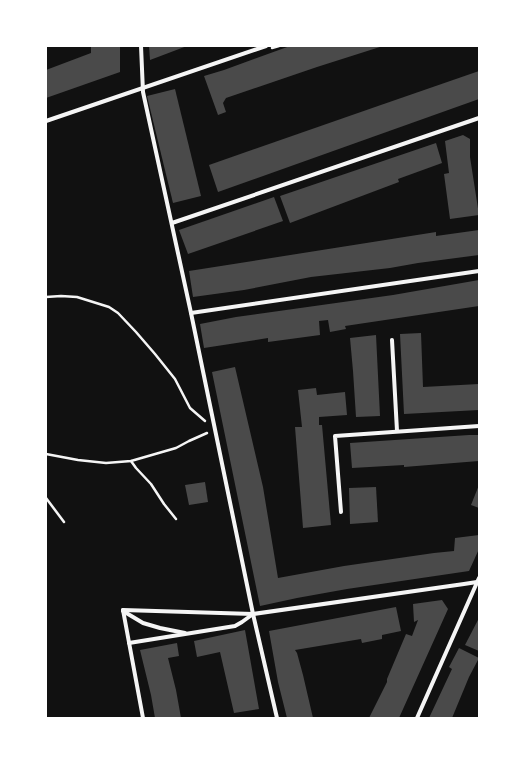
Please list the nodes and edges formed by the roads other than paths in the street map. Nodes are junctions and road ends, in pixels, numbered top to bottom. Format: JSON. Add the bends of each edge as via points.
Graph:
{"nodes":[{"id":1,"x":141,"y":46,"type":"edge"},
{"id":2,"x":266,"y":46,"type":"edge"},
{"id":3,"x":142,"y":88,"type":"junction"},
{"id":4,"x":479,"y":118,"type":"edge"},
{"id":5,"x":46,"y":121,"type":"edge"},
{"id":6,"x":172,"y":223,"type":"junction"},
{"id":7,"x":479,"y":271,"type":"edge"},
{"id":8,"x":191,"y":313,"type":"junction"},
{"id":9,"x":392,"y":340,"type":"dead end"},
{"id":10,"x":479,"y":426,"type":"edge"},
{"id":11,"x":397,"y":431,"type":"junction"},
{"id":12,"x":341,"y":512,"type":"dead end"},
{"id":13,"x":478,"y":581,"type":"edge"},
{"id":14,"x":122,"y":610,"type":"junction"},
{"id":15,"x":253,"y":614,"type":"junction"},
{"id":16,"x":189,"y":633,"type":"junction"},
{"id":17,"x":129,"y":643,"type":"junction"},
{"id":18,"x":143,"y":718,"type":"edge"},
{"id":19,"x":277,"y":718,"type":"edge"},
{"id":20,"x":417,"y":718,"type":"edge"}],
"edges":[{"from":1,"to":3,"type":"street"},
{"from":2,"to":3,"type":"street"},
{"from":3,"to":5,"type":"street"},
{"from":3,"to":6,"type":"street"},
{"from":4,"to":6,"type":"street"},
{"from":6,"to":8,"type":"street"},
{"from":7,"to":8,"type":"street"},
{"from":8,"to":15,"type":"street"},
{"from":9,"to":11,"type":"street"},
{"from":10,"to":11,"type":"street"},
{"from":11,"to":12,"type":"street","via":[[335,436]]},
{"from":13,"to":15,"type":"street"},
{"from":13,"to":20,"type":"street"},
{"from":14,"to":15,"type":"street"},
{"from":14,"to":16,"type":"street","via":[[143,623]]},
{"from":14,"to":17,"type":"street"},
{"from":15,"to":16,"type":"street","via":[[235,626]]},
{"from":15,"to":19,"type":"street"},
{"from":16,"to":17,"type":"street"},
{"from":17,"to":18,"type":"street"}]}
